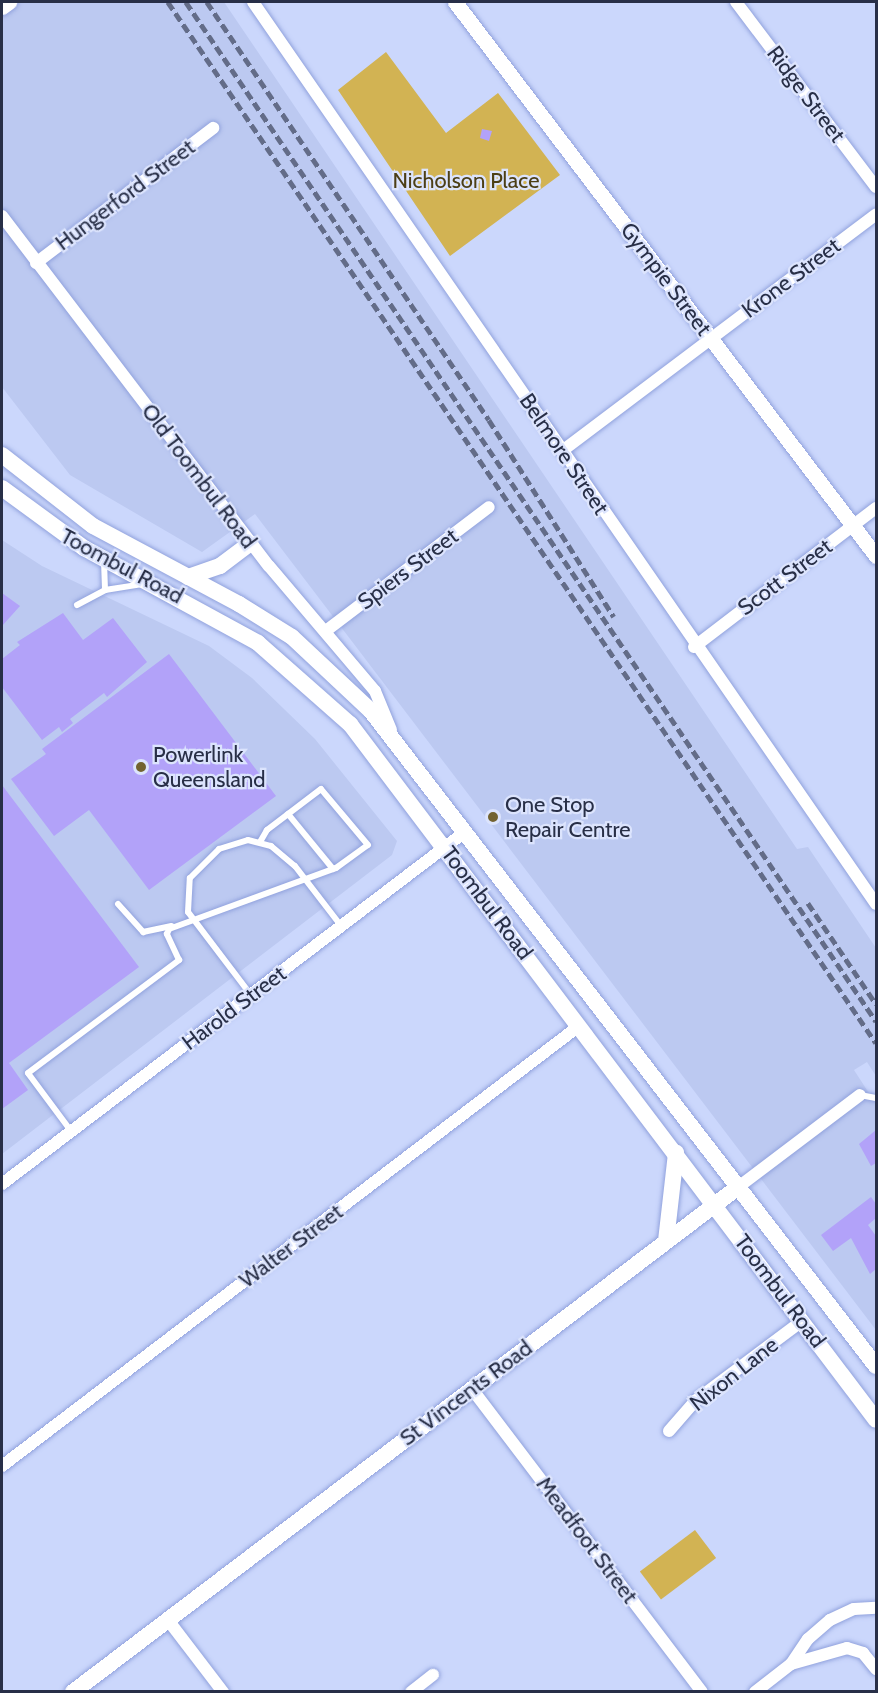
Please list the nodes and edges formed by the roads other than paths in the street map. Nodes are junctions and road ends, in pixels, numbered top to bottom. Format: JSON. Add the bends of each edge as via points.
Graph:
{"nodes":[{"id":1,"x":9,"y":2,"type":"edge"},
{"id":2,"x":253,"y":2,"type":"edge"},
{"id":3,"x":455,"y":2,"type":"edge"},
{"id":4,"x":736,"y":2,"type":"edge"},
{"id":5,"x":2,"y":7,"type":"edge"},
{"id":6,"x":213,"y":128,"type":"dead end"},
{"id":7,"x":876,"y":188,"type":"edge"},
{"id":8,"x":876,"y":214,"type":"edge"},
{"id":9,"x":2,"y":216,"type":"edge"},
{"id":10,"x":36,"y":263,"type":"junction"},
{"id":11,"x":711,"y":339,"type":"junction"},
{"id":12,"x":562,"y":451,"type":"junction"},
{"id":13,"x":2,"y":455,"type":"edge"},
{"id":14,"x":2,"y":488,"type":"edge"},
{"id":15,"x":489,"y":507,"type":"dead end"},
{"id":16,"x":876,"y":508,"type":"edge"},
{"id":17,"x":853,"y":526,"type":"junction"},
{"id":18,"x":250,"y":543,"type":"junction"},
{"id":19,"x":876,"y":556,"type":"edge"},
{"id":20,"x":103,"y":560,"type":"junction"},
{"id":21,"x":188,"y":577,"type":"junction"},
{"id":22,"x":148,"y":582,"type":"junction"},
{"id":23,"x":105,"y":591,"type":"junction"},
{"id":24,"x":77,"y":605,"type":"dead end"},
{"id":25,"x":327,"y":630,"type":"junction"},
{"id":26,"x":694,"y":646,"type":"junction"},
{"id":27,"x":393,"y":735,"type":"junction"},
{"id":28,"x":288,"y":814,"type":"junction"},
{"id":29,"x":466,"y":831,"type":"junction"},
{"id":30,"x":260,"y":842,"type":"junction"},
{"id":31,"x":445,"y":848,"type":"junction"},
{"id":32,"x":333,"y":869,"type":"junction"},
{"id":33,"x":305,"y":879,"type":"junction"},
{"id":34,"x":118,"y":904,"type":"dead end"},
{"id":35,"x":876,"y":904,"type":"edge"},
{"id":36,"x":192,"y":921,"type":"junction"},
{"id":37,"x":174,"y":925,"type":"junction"},
{"id":38,"x":342,"y":927,"type":"junction"},
{"id":39,"x":251,"y":996,"type":"junction"},
{"id":40,"x":579,"y":1026,"type":"junction"},
{"id":41,"x":860,"y":1095,"type":"joint"},
{"id":42,"x":876,"y":1098,"type":"edge"},
{"id":43,"x":71,"y":1131,"type":"junction"},
{"id":44,"x":676,"y":1153,"type":"junction"},
{"id":45,"x":2,"y":1185,"type":"edge"},
{"id":46,"x":737,"y":1188,"type":"junction"},
{"id":47,"x":714,"y":1204,"type":"junction"},
{"id":48,"x":666,"y":1241,"type":"junction"},
{"id":49,"x":802,"y":1321,"type":"junction"},
{"id":50,"x":874,"y":1358,"type":"edge"},
{"id":51,"x":472,"y":1389,"type":"junction"},
{"id":52,"x":876,"y":1420,"type":"edge"},
{"id":53,"x":669,"y":1431,"type":"dead end"},
{"id":54,"x":2,"y":1466,"type":"edge"},
{"id":55,"x":876,"y":1608,"type":"edge"},
{"id":56,"x":168,"y":1620,"type":"junction"},
{"id":57,"x":790,"y":1664,"type":"junction"},
{"id":58,"x":876,"y":1670,"type":"edge"},
{"id":59,"x":433,"y":1675,"type":"dead end"},
{"id":60,"x":73,"y":1692,"type":"edge"},
{"id":61,"x":223,"y":1692,"type":"edge"},
{"id":62,"x":411,"y":1692,"type":"edge"},
{"id":63,"x":702,"y":1692,"type":"edge"},
{"id":64,"x":755,"y":1692,"type":"edge"}],
"edges":[{"from":1,"to":5,"type":"street"},
{"from":2,"to":12,"type":"street","name":"Belmore Street"},
{"from":3,"to":11,"type":"street","name":"Gympie Street"},
{"from":4,"to":7,"type":"street","name":"Ridge Street"},
{"from":6,"to":10,"type":"street","name":"Hungerford Street"},
{"from":8,"to":11,"type":"street","name":"Krone Street"},
{"from":9,"to":10,"type":"street","name":"Old Toombul Road"},
{"from":10,"to":18,"type":"street","name":"Old Toombul Road"},
{"from":11,"to":12,"type":"street","name":"Krone Street"},
{"from":11,"to":17,"type":"street","name":"Gympie Street"},
{"from":12,"to":26,"type":"street","name":"Belmore Street"},
{"from":13,"to":21,"type":"main road","name":"Toombul Road","via":[[85,521]]},
{"from":14,"to":20,"type":"main road","name":"Toombul Road","via":[[54,530]]},
{"from":15,"to":25,"type":"street","name":"Spiers Street"},
{"from":16,"to":17,"type":"street","name":"Scott Street"},
{"from":17,"to":19,"type":"street","name":"Gympie Street"},
{"from":17,"to":26,"type":"street","name":"Scott Street"},
{"from":18,"to":21,"type":"main road","via":[[220,566]]},
{"from":18,"to":25,"type":"street","name":"Old Toombul Road"},
{"from":20,"to":22,"type":"main road","name":"Toombul Road"},
{"from":20,"to":23,"type":"lane"},
{"from":21,"to":27,"type":"main road","name":"Toombul Road","via":[[292,637]]},
{"from":22,"to":23,"type":"lane"},
{"from":22,"to":31,"type":"main road","name":"Toombul Road","via":[[235,628],[307,682],[368,745]]},
{"from":23,"to":24,"type":"lane"},
{"from":25,"to":27,"type":"street","name":"Old Toombul Road","via":[[375,691]]},
{"from":26,"to":35,"type":"street","name":"Belmore Street"},
{"from":27,"to":29,"type":"main road","name":"Toombul Road"},
{"from":28,"to":30,"type":"lane","via":[[267,830]]},
{"from":28,"to":32,"type":"lane"},
{"from":28,"to":32,"type":"lane","via":[[321,789],[368,845]]},
{"from":29,"to":31,"type":"street","name":"Harold Street"},
{"from":29,"to":46,"type":"main road","name":"Toombul Road"},
{"from":30,"to":33,"type":"lane","via":[[283,854]]},
{"from":30,"to":36,"type":"lane","via":[[226,844],[200,863],[187,890]]},
{"from":31,"to":38,"type":"street","name":"Harold Street"},
{"from":31,"to":40,"type":"main road","name":"Toombul Road"},
{"from":32,"to":33,"type":"lane"},
{"from":33,"to":36,"type":"lane"},
{"from":33,"to":38,"type":"lane"},
{"from":34,"to":37,"type":"lane","via":[[143,932]]},
{"from":36,"to":37,"type":"lane"},
{"from":36,"to":39,"type":"lane"},
{"from":37,"to":43,"type":"lane","via":[[166,934],[179,960],[28,1073]]},
{"from":38,"to":39,"type":"street","name":"Harold Street"},
{"from":39,"to":43,"type":"street","name":"Harold Street"},
{"from":40,"to":44,"type":"main road","name":"Toombul Road"},
{"from":40,"to":54,"type":"street","name":"Walter Street"},
{"from":41,"to":42,"type":"lane"},
{"from":41,"to":46,"type":"street","name":"St Vincents Road"},
{"from":43,"to":45,"type":"street","name":"Harold Street"},
{"from":44,"to":47,"type":"main road","name":"Toombul Road"},
{"from":44,"to":48,"type":"main road"},
{"from":46,"to":47,"type":"main road","name":"St Vincents Road"},
{"from":46,"to":50,"type":"main road","name":"Toombul Road"},
{"from":47,"to":48,"type":"main road","name":"St Vincents Road"},
{"from":47,"to":49,"type":"main road","name":"Toombul Road"},
{"from":48,"to":51,"type":"main road","name":"St Vincents Road"},
{"from":49,"to":52,"type":"main road","name":"Toombul Road"},
{"from":49,"to":53,"type":"street","name":"Nixon Lane","via":[[695,1401]]},
{"from":51,"to":56,"type":"main road","name":"St Vincents Road"},
{"from":51,"to":63,"type":"street","name":"Meadfoot Street"},
{"from":55,"to":57,"type":"street","via":[[854,1609],[830,1620],[808,1639]]},
{"from":56,"to":60,"type":"main road","name":"St Vincents Road"},
{"from":56,"to":61,"type":"street"},
{"from":57,"to":58,"type":"street","via":[[847,1648],[863,1653]]},
{"from":57,"to":64,"type":"street"},
{"from":59,"to":62,"type":"street"}]}
